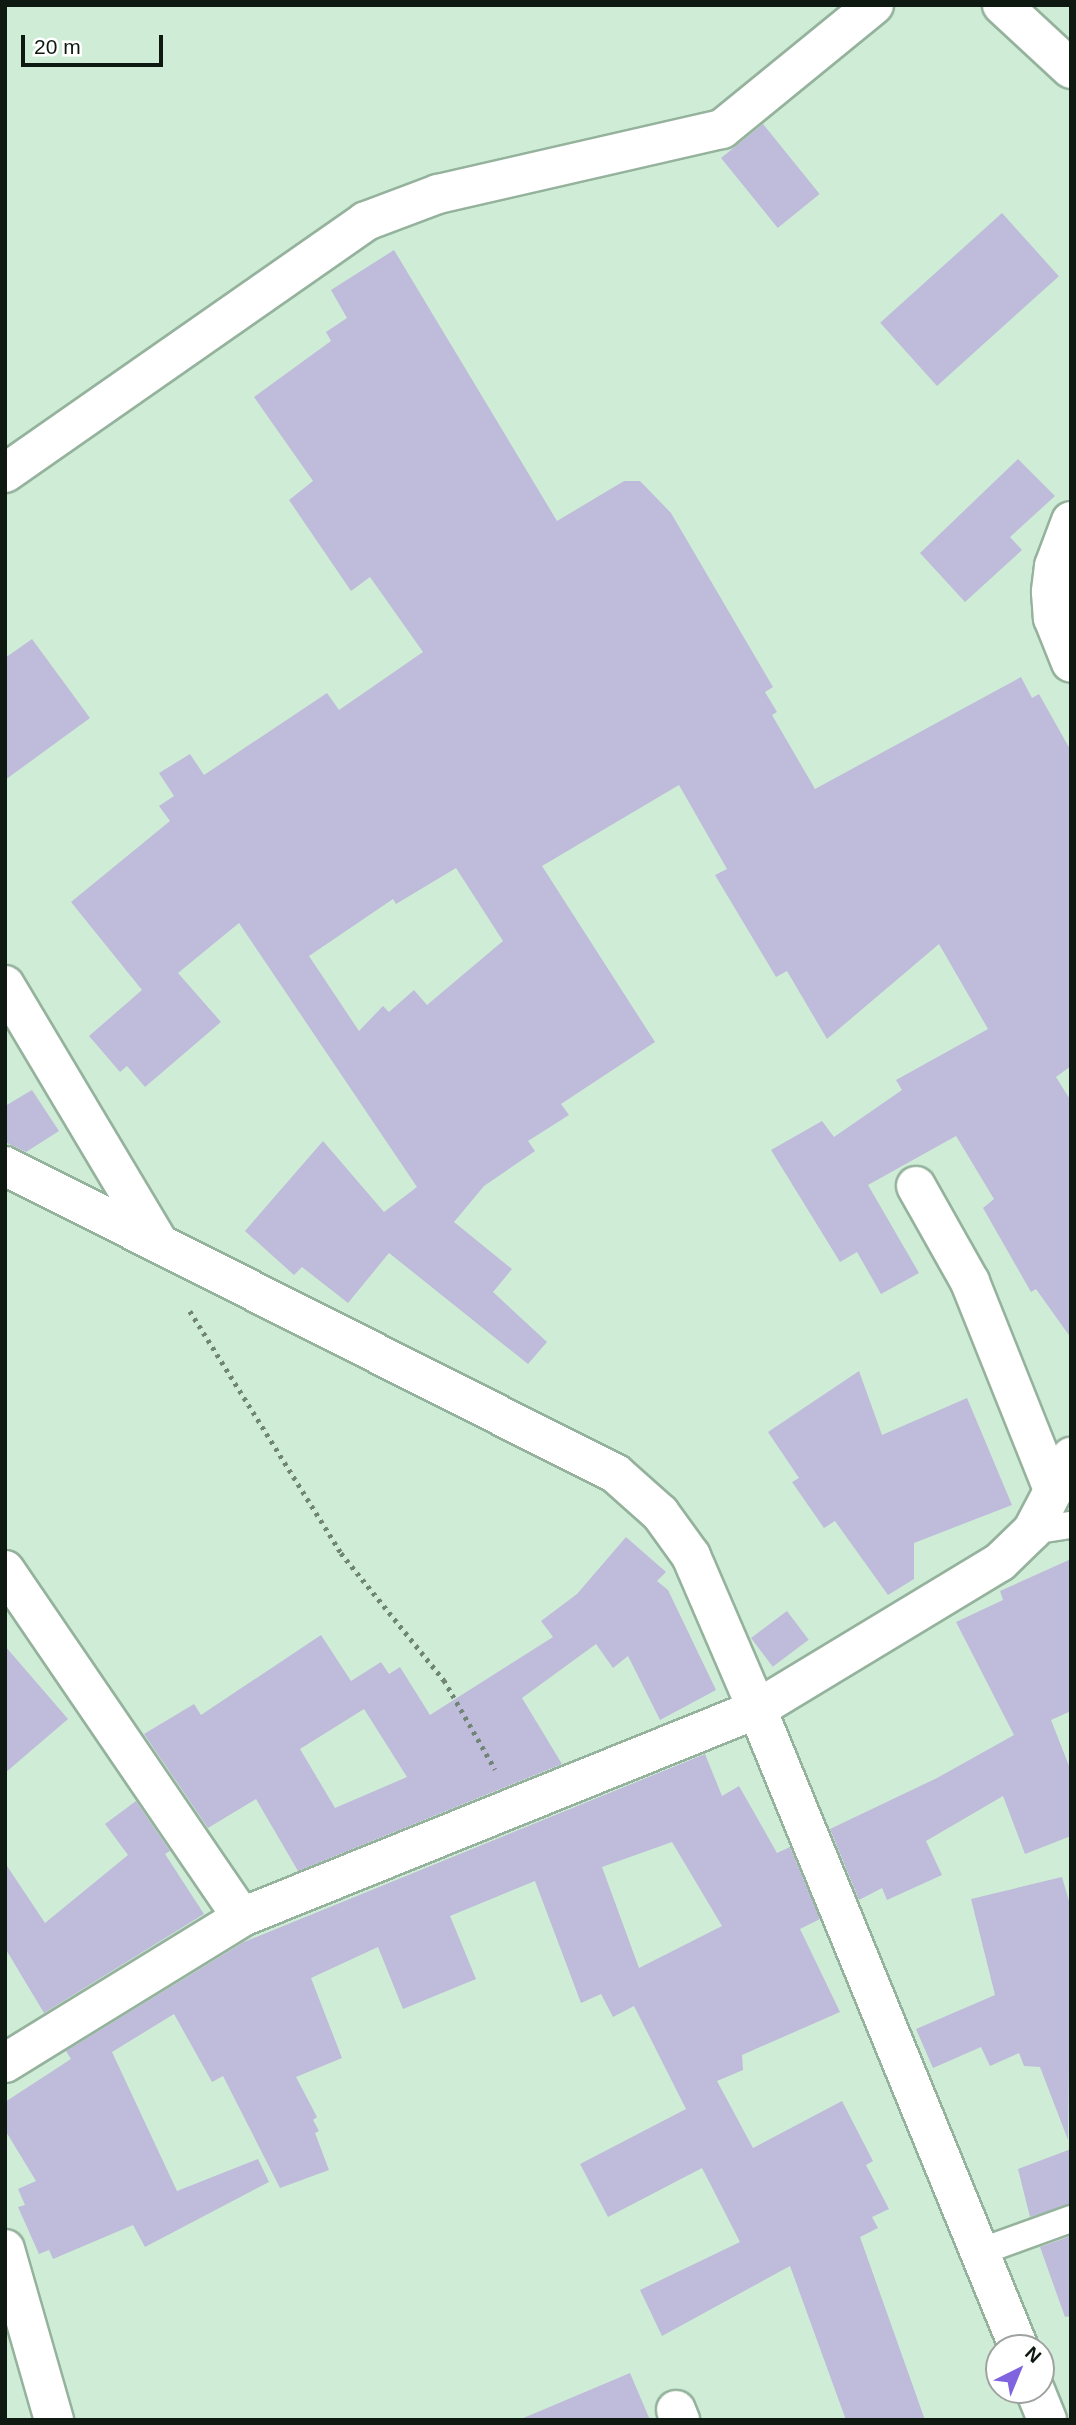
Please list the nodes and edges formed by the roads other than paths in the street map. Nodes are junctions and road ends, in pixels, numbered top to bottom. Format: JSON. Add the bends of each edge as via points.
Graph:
{"nodes":[{"id":1,"x":874,"y":5,"type":"edge"},
{"id":2,"x":1002,"y":5,"type":"edge"},
{"id":3,"x":1071,"y":69,"type":"edge"},
{"id":4,"x":5,"y":473,"type":"edge"},
{"id":5,"x":1071,"y":521,"type":"edge"},
{"id":6,"x":1071,"y":663,"type":"edge"},
{"id":7,"x":5,"y":985,"type":"edge"},
{"id":8,"x":5,"y":1166,"type":"edge"},
{"id":9,"x":916,"y":1186,"type":"dead end"},
{"id":10,"x":159,"y":1243,"type":"junction"},
{"id":11,"x":1071,"y":1457,"type":"edge"},
{"id":12,"x":1053,"y":1490,"type":"junction"},
{"id":13,"x":1071,"y":1525,"type":"edge"},
{"id":14,"x":1032,"y":1531,"type":"junction"},
{"id":15,"x":5,"y":1570,"type":"edge"},
{"id":16,"x":757,"y":1709,"type":"junction"},
{"id":17,"x":242,"y":1917,"type":"junction"},
{"id":18,"x":5,"y":2063,"type":"edge"},
{"id":19,"x":1071,"y":2219,"type":"edge"},
{"id":20,"x":5,"y":2249,"type":"edge"},
{"id":21,"x":982,"y":2251,"type":"junction"},
{"id":22,"x":1014,"y":2334,"type":"edge"},
{"id":23,"x":54,"y":2420,"type":"edge"}],
"edges":[{"from":1,"to":4,"type":"street","via":[[722,129],[438,194],[366,221]]},
{"from":2,"to":3,"type":"street"},
{"from":5,"to":6,"type":"street","via":[[1051,592],[1053,618]]},
{"from":7,"to":10,"type":"street"},
{"from":8,"to":10,"type":"street"},
{"from":9,"to":12,"type":"street","via":[[970,1282]]},
{"from":10,"to":16,"type":"street","via":[[616,1474],[660,1513],[691,1556]]},
{"from":11,"to":12,"type":"street"},
{"from":12,"to":14,"type":"street"},
{"from":13,"to":14,"type":"lane"},
{"from":14,"to":16,"type":"street","via":[[1000,1562]]},
{"from":15,"to":17,"type":"street"},
{"from":16,"to":17,"type":"street"},
{"from":16,"to":21,"type":"street"},
{"from":17,"to":18,"type":"street"},
{"from":19,"to":21,"type":"lane"},
{"from":20,"to":23,"type":"street"},
{"from":21,"to":22,"type":"street"}]}
